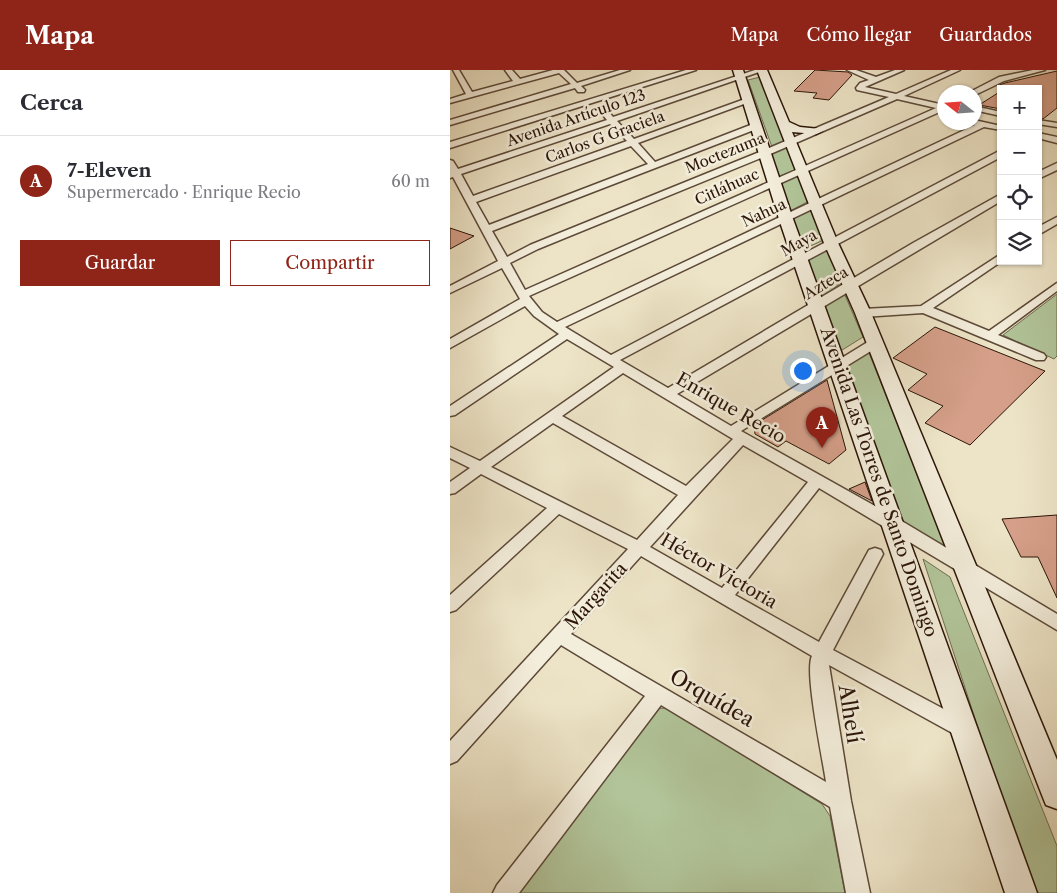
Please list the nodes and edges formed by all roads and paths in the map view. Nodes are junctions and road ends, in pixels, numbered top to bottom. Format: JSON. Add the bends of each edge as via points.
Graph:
{"nodes":[{"id":1,"x":456,"y":70,"type":"edge"},
{"id":2,"x":508,"y":70,"type":"edge"},
{"id":3,"x":561,"y":70,"type":"edge"},
{"id":4,"x":627,"y":70,"type":"edge"},
{"id":5,"x":693,"y":70,"type":"edge"},
{"id":6,"x":762,"y":70,"type":"edge"},
{"id":7,"x":850,"y":70,"type":"edge"},
{"id":8,"x":901,"y":70,"type":"edge"},
{"id":9,"x":957,"y":70,"type":"edge"},
{"id":10,"x":1042,"y":70,"type":"edge"},
{"id":11,"x":739,"y":74,"type":"edge"},
{"id":12,"x":876,"y":80,"type":"junction"},
{"id":13,"x":518,"y":82,"type":"junction"},
{"id":14,"x":576,"y":85,"type":"junction"},
{"id":15,"x":982,"y":88,"type":"edge"},
{"id":16,"x":470,"y":95,"type":"junction"},
{"id":17,"x":897,"y":98,"type":"junction"},
{"id":18,"x":450,"y":101,"type":"edge"},
{"id":19,"x":748,"y":101,"type":"junction"},
{"id":20,"x":593,"y":102,"type":"junction"},
{"id":21,"x":937,"y":106,"type":"edge"},
{"id":22,"x":937,"y":110,"type":"edge"},
{"id":23,"x":982,"y":110,"type":"edge"},
{"id":24,"x":933,"y":112,"type":"junction"},
{"id":25,"x":937,"y":113,"type":"edge"},
{"id":26,"x":997,"y":113,"type":"edge"},
{"id":27,"x":612,"y":120,"type":"junction"},
{"id":28,"x":450,"y":123,"type":"edge"},
{"id":29,"x":1042,"y":123,"type":"edge"},
{"id":30,"x":982,"y":124,"type":"edge"},
{"id":31,"x":1057,"y":125,"type":"edge"},
{"id":32,"x":756,"y":126,"type":"junction"},
{"id":33,"x":997,"y":127,"type":"edge"},
{"id":34,"x":965,"y":130,"type":"edge"},
{"id":35,"x":816,"y":131,"type":"junction"},
{"id":36,"x":788,"y":134,"type":"junction"},
{"id":37,"x":1042,"y":136,"type":"edge"},
{"id":38,"x":1057,"y":140,"type":"edge"},
{"id":39,"x":633,"y":142,"type":"junction"},
{"id":40,"x":450,"y":146,"type":"edge"},
{"id":41,"x":765,"y":153,"type":"junction"},
{"id":42,"x":997,"y":155,"type":"edge"},
{"id":43,"x":653,"y":165,"type":"junction"},
{"id":44,"x":1057,"y":166,"type":"edge"},
{"id":45,"x":803,"y":169,"type":"junction"},
{"id":46,"x":452,"y":170,"type":"edge"},
{"id":47,"x":1040,"y":175,"type":"edge"},
{"id":48,"x":774,"y":182,"type":"junction"},
{"id":49,"x":471,"y":200,"type":"junction"},
{"id":50,"x":997,"y":200,"type":"edge"},
{"id":51,"x":816,"y":205,"type":"junction"},
{"id":52,"x":786,"y":219,"type":"junction"},
{"id":53,"x":1057,"y":220,"type":"edge"},
{"id":54,"x":487,"y":229,"type":"junction"},
{"id":55,"x":1042,"y":230,"type":"edge"},
{"id":56,"x":1042,"y":232,"type":"edge"},
{"id":57,"x":1057,"y":236,"type":"edge"},
{"id":58,"x":831,"y":242,"type":"junction"},
{"id":59,"x":801,"y":259,"type":"junction"},
{"id":60,"x":997,"y":261,"type":"edge"},
{"id":61,"x":503,"y":262,"type":"junction"},
{"id":62,"x":851,"y":286,"type":"junction"},
{"id":63,"x":1057,"y":286,"type":"edge"},
{"id":64,"x":450,"y":290,"type":"edge"},
{"id":65,"x":524,"y":298,"type":"junction"},
{"id":66,"x":817,"y":306,"type":"junction"},
{"id":67,"x":924,"y":309,"type":"junction"},
{"id":68,"x":863,"y":313,"type":"junction"},
{"id":69,"x":555,"y":327,"type":"junction"},
{"id":70,"x":567,"y":334,"type":"junction"},
{"id":71,"x":990,"y":336,"type":"junction"},
{"id":72,"x":875,"y":343,"type":"junction"},
{"id":73,"x":450,"y":344,"type":"edge"},
{"id":74,"x":1040,"y":357,"type":"dead end"},
{"id":75,"x":617,"y":364,"type":"junction"},
{"id":76,"x":837,"y":364,"type":"junction"},
{"id":77,"x":667,"y":394,"type":"junction"},
{"id":78,"x":450,"y":412,"type":"edge"},
{"id":79,"x":553,"y":417,"type":"junction"},
{"id":80,"x":737,"y":435,"type":"junction"},
{"id":81,"x":450,"y":452,"type":"edge"},
{"id":82,"x":482,"y":467,"type":"junction"},
{"id":83,"x":817,"y":481,"type":"junction"},
{"id":84,"x":453,"y":488,"type":"edge"},
{"id":85,"x":688,"y":494,"type":"junction"},
{"id":86,"x":558,"y":506,"type":"junction"},
{"id":87,"x":894,"y":524,"type":"junction"},
{"id":88,"x":639,"y":548,"type":"junction"},
{"id":89,"x":875,"y":554,"type":"dead end"},
{"id":90,"x":964,"y":567,"type":"junction"},
{"id":91,"x":725,"y":596,"type":"junction"},
{"id":92,"x":450,"y":605,"type":"edge"},
{"id":93,"x":1057,"y":624,"type":"edge"},
{"id":94,"x":560,"y":636,"type":"junction"},
{"id":95,"x":822,"y":653,"type":"junction"},
{"id":96,"x":658,"y":694,"type":"junction"},
{"id":97,"x":965,"y":730,"type":"junction"},
{"id":98,"x":450,"y":754,"type":"edge"},
{"id":99,"x":1057,"y":795,"type":"edge"},
{"id":100,"x":840,"y":801,"type":"junction"},
{"id":101,"x":505,"y":893,"type":"edge"},
{"id":102,"x":858,"y":893,"type":"edge"},
{"id":103,"x":1021,"y":893,"type":"edge"}],
"edges":[{"from":1,"to":16,"type":"street"},
{"from":2,"to":13,"type":"street"},
{"from":3,"to":13,"type":"street"},
{"from":3,"to":14,"type":"street"},
{"from":4,"to":14,"type":"street"},
{"from":5,"to":20,"type":"street"},
{"from":6,"to":11,"type":"street","name":"Avenida Artículo 123"},
{"from":6,"to":36,"type":"street"},
{"from":7,"to":12,"type":"street"},
{"from":8,"to":12,"type":"street"},
{"from":9,"to":17,"type":"street","name":"Moctezuma"},
{"from":10,"to":15,"type":"street","via":[[1002,79]]},
{"from":11,"to":19,"type":"street","name":"Avenida Las Torres de Santo Domingo"},
{"from":11,"to":27,"type":"street","name":"Avenida Artículo 123"},
{"from":12,"to":17,"type":"street","via":[[860,88]]},
{"from":13,"to":16,"type":"street"},
{"from":14,"to":20,"type":"street"},
{"from":14,"to":28,"type":"street"},
{"from":16,"to":18,"type":"street"},
{"from":17,"to":21,"type":"street"},
{"from":17,"to":35,"type":"street","name":"Moctezuma"},
{"from":19,"to":32,"type":"street","name":"Avenida Las Torres de Santo Domingo"},
{"from":19,"to":39,"type":"street","name":"Carlos G Graciela"},
{"from":20,"to":27,"type":"street"},
{"from":20,"to":40,"type":"street"},
{"from":22,"to":24,"type":"street","name":"Citláhuac"},
{"from":23,"to":26,"type":"street"},
{"from":24,"to":25,"type":"street"},
{"from":24,"to":45,"type":"street","name":"Citláhuac"},
{"from":27,"to":39,"type":"street"},
{"from":27,"to":46,"type":"street","name":"Avenida Artículo 123"},
{"from":29,"to":31,"type":"street"},
{"from":30,"to":33,"type":"street"},
{"from":32,"to":41,"type":"street","name":"Avenida Las Torres de Santo Domingo"},
{"from":32,"to":43,"type":"street"},
{"from":34,"to":51,"type":"street","name":"Nahua"},
{"from":35,"to":36,"type":"street","name":"Moctezuma"},
{"from":35,"to":36,"type":"street","via":[[798,130]]},
{"from":36,"to":41,"type":"street","name":"Moctezuma"},
{"from":36,"to":45,"type":"street"},
{"from":37,"to":38,"type":"street"},
{"from":39,"to":43,"type":"street"},
{"from":39,"to":49,"type":"street","name":"Carlos G Graciela"},
{"from":41,"to":48,"type":"street","name":"Avenida Las Torres de Santo Domingo"},
{"from":41,"to":61,"type":"street","name":"Moctezuma"},
{"from":42,"to":58,"type":"street","name":"Maya"},
{"from":43,"to":54,"type":"street"},
{"from":44,"to":47,"type":"street"},
{"from":45,"to":48,"type":"street","name":"Citláhuac"},
{"from":45,"to":51,"type":"street"},
{"from":46,"to":49,"type":"street","name":"Enrique Recio"},
{"from":48,"to":52,"type":"street","name":"Avenida Las Torres de Santo Domingo"},
{"from":48,"to":65,"type":"street","name":"Citláhuac"},
{"from":49,"to":54,"type":"street","name":"Enrique Recio"},
{"from":50,"to":62,"type":"street","name":"Azteca"},
{"from":51,"to":52,"type":"street","name":"Nahua"},
{"from":51,"to":58,"type":"street"},
{"from":52,"to":59,"type":"street","name":"Avenida Las Torres de Santo Domingo"},
{"from":52,"to":69,"type":"street","name":"Nahua"},
{"from":53,"to":55,"type":"street"},
{"from":54,"to":61,"type":"street","name":"Enrique Recio"},
{"from":56,"to":57,"type":"street"},
{"from":58,"to":59,"type":"street","name":"Maya"},
{"from":58,"to":62,"type":"street"},
{"from":59,"to":66,"type":"street","name":"Avenida Las Torres de Santo Domingo"},
{"from":59,"to":75,"type":"street","name":"Maya"},
{"from":60,"to":67,"type":"street"},
{"from":61,"to":64,"type":"street","name":"Moctezuma"},
{"from":61,"to":65,"type":"street","name":"Enrique Recio"},
{"from":62,"to":66,"type":"street","name":"Azteca"},
{"from":62,"to":68,"type":"street"},
{"from":63,"to":71,"type":"street"},
{"from":65,"to":69,"type":"street","name":"Enrique Recio"},
{"from":65,"to":73,"type":"street","name":"Citláhuac"},
{"from":66,"to":76,"type":"street","name":"Avenida Las Torres de Santo Domingo"},
{"from":66,"to":77,"type":"street","name":"Azteca"},
{"from":67,"to":68,"type":"street"},
{"from":67,"to":71,"type":"street"},
{"from":68,"to":72,"type":"street"},
{"from":69,"to":70,"type":"street","name":"Enrique Recio"},
{"from":70,"to":75,"type":"street","name":"Enrique Recio"},
{"from":70,"to":78,"type":"street"},
{"from":71,"to":74,"type":"street"},
{"from":72,"to":76,"type":"street","name":"Margarita"},
{"from":72,"to":90,"type":"street"},
{"from":75,"to":77,"type":"street","name":"Enrique Recio"},
{"from":75,"to":79,"type":"street","name":"Maya"},
{"from":76,"to":80,"type":"street","name":"Margarita"},
{"from":76,"to":87,"type":"street","name":"Avenida Las Torres de Santo Domingo"},
{"from":77,"to":80,"type":"street","name":"Enrique Recio"},
{"from":79,"to":82,"type":"street","name":"Maya"},
{"from":79,"to":85,"type":"street"},
{"from":80,"to":83,"type":"street","name":"Enrique Recio"},
{"from":80,"to":85,"type":"street","name":"Margarita"},
{"from":81,"to":82,"type":"street","name":"Héctor Victoria"},
{"from":82,"to":84,"type":"street","name":"Maya"},
{"from":82,"to":86,"type":"street","name":"Héctor Victoria"},
{"from":83,"to":87,"type":"street","name":"Enrique Recio"},
{"from":83,"to":91,"type":"street"},
{"from":85,"to":88,"type":"street","name":"Margarita"},
{"from":86,"to":88,"type":"street","name":"Héctor Victoria"},
{"from":86,"to":92,"type":"street"},
{"from":87,"to":90,"type":"street","name":"Enrique Recio"},
{"from":87,"to":97,"type":"street","name":"Avenida Las Torres de Santo Domingo"},
{"from":88,"to":91,"type":"street","name":"Héctor Victoria"},
{"from":88,"to":94,"type":"street","name":"Margarita"},
{"from":89,"to":95,"type":"street","name":"Alhelí"},
{"from":90,"to":93,"type":"street","name":"Enrique Recio"},
{"from":90,"to":99,"type":"street"},
{"from":91,"to":95,"type":"street","name":"Héctor Victoria"},
{"from":94,"to":96,"type":"street","name":"Orquídea"},
{"from":94,"to":98,"type":"street","name":"Margarita"},
{"from":95,"to":97,"type":"street","name":"Héctor Victoria"},
{"from":95,"to":100,"type":"street","name":"Alhelí","via":[[820,679]]},
{"from":96,"to":100,"type":"street","name":"Orquídea"},
{"from":96,"to":101,"type":"street"},
{"from":97,"to":103,"type":"street","name":"Avenida Las Torres de Santo Domingo"},
{"from":100,"to":102,"type":"street","name":"Alhelí"}]}
